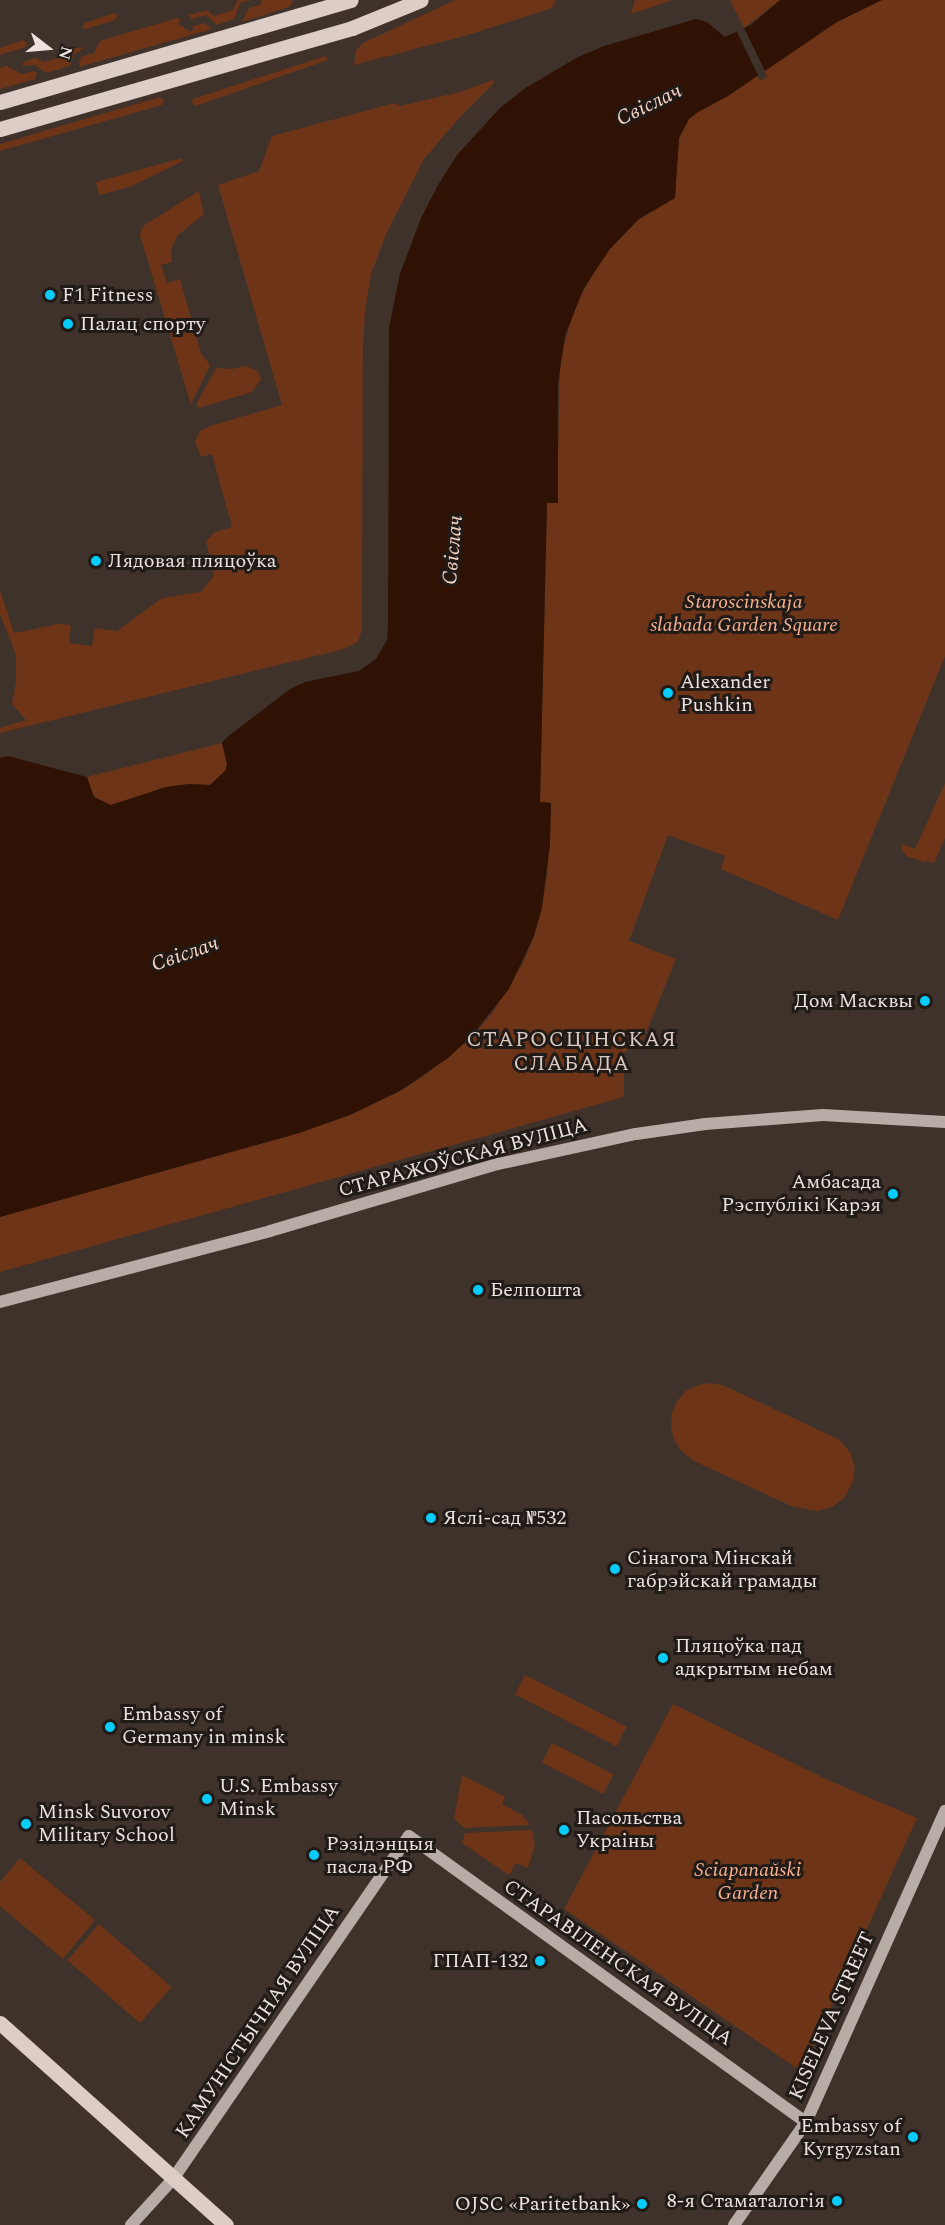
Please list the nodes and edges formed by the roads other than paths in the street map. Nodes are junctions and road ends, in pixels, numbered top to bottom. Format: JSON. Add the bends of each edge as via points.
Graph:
{"nodes":[{"id":1,"x":350,"y":0,"type":"edge"},
{"id":2,"x":421,"y":0,"type":"edge"},
{"id":3,"x":0,"y":102,"type":"edge"},
{"id":4,"x":0,"y":129,"type":"edge"},
{"id":5,"x":945,"y":1122,"type":"edge"},
{"id":6,"x":0,"y":1302,"type":"edge"},
{"id":7,"x":945,"y":1811,"type":"edge"},
{"id":8,"x":409,"y":1836,"type":"joint"},
{"id":9,"x":0,"y":2023,"type":"edge"},
{"id":10,"x":806,"y":2122,"type":"junction"},
{"id":11,"x":173,"y":2180,"type":"junction"},
{"id":12,"x":131,"y":2225,"type":"edge"},
{"id":13,"x":226,"y":2225,"type":"edge"},
{"id":14,"x":734,"y":2225,"type":"edge"}],
"edges":[{"from":1,"to":3,"type":"main road"},
{"from":2,"to":4,"type":"main road","via":[[352,28]]},
{"from":5,"to":6,"type":"street","name":"СТАРАЖОЎСКАЯ ВУЛІЦА","via":[[824,1115],[705,1124],[636,1134],[498,1164],[270,1231]]},
{"from":7,"to":10,"type":"street","name":"KISELEVA STREET"},
{"from":8,"to":10,"type":"street","name":"СТАРАВІЛЕНСКАЯ ВУЛІЦА"},
{"from":8,"to":11,"type":"street","name":"КАМУНІСТЫЧНАЯ ВУЛІЦА"},
{"from":9,"to":11,"type":"main road"},
{"from":10,"to":14,"type":"street","name":"KISELEVA STREET"},
{"from":11,"to":12,"type":"street","name":"КАМУНІСТЫЧНАЯ ВУЛІЦА"},
{"from":11,"to":13,"type":"main road"}]}
